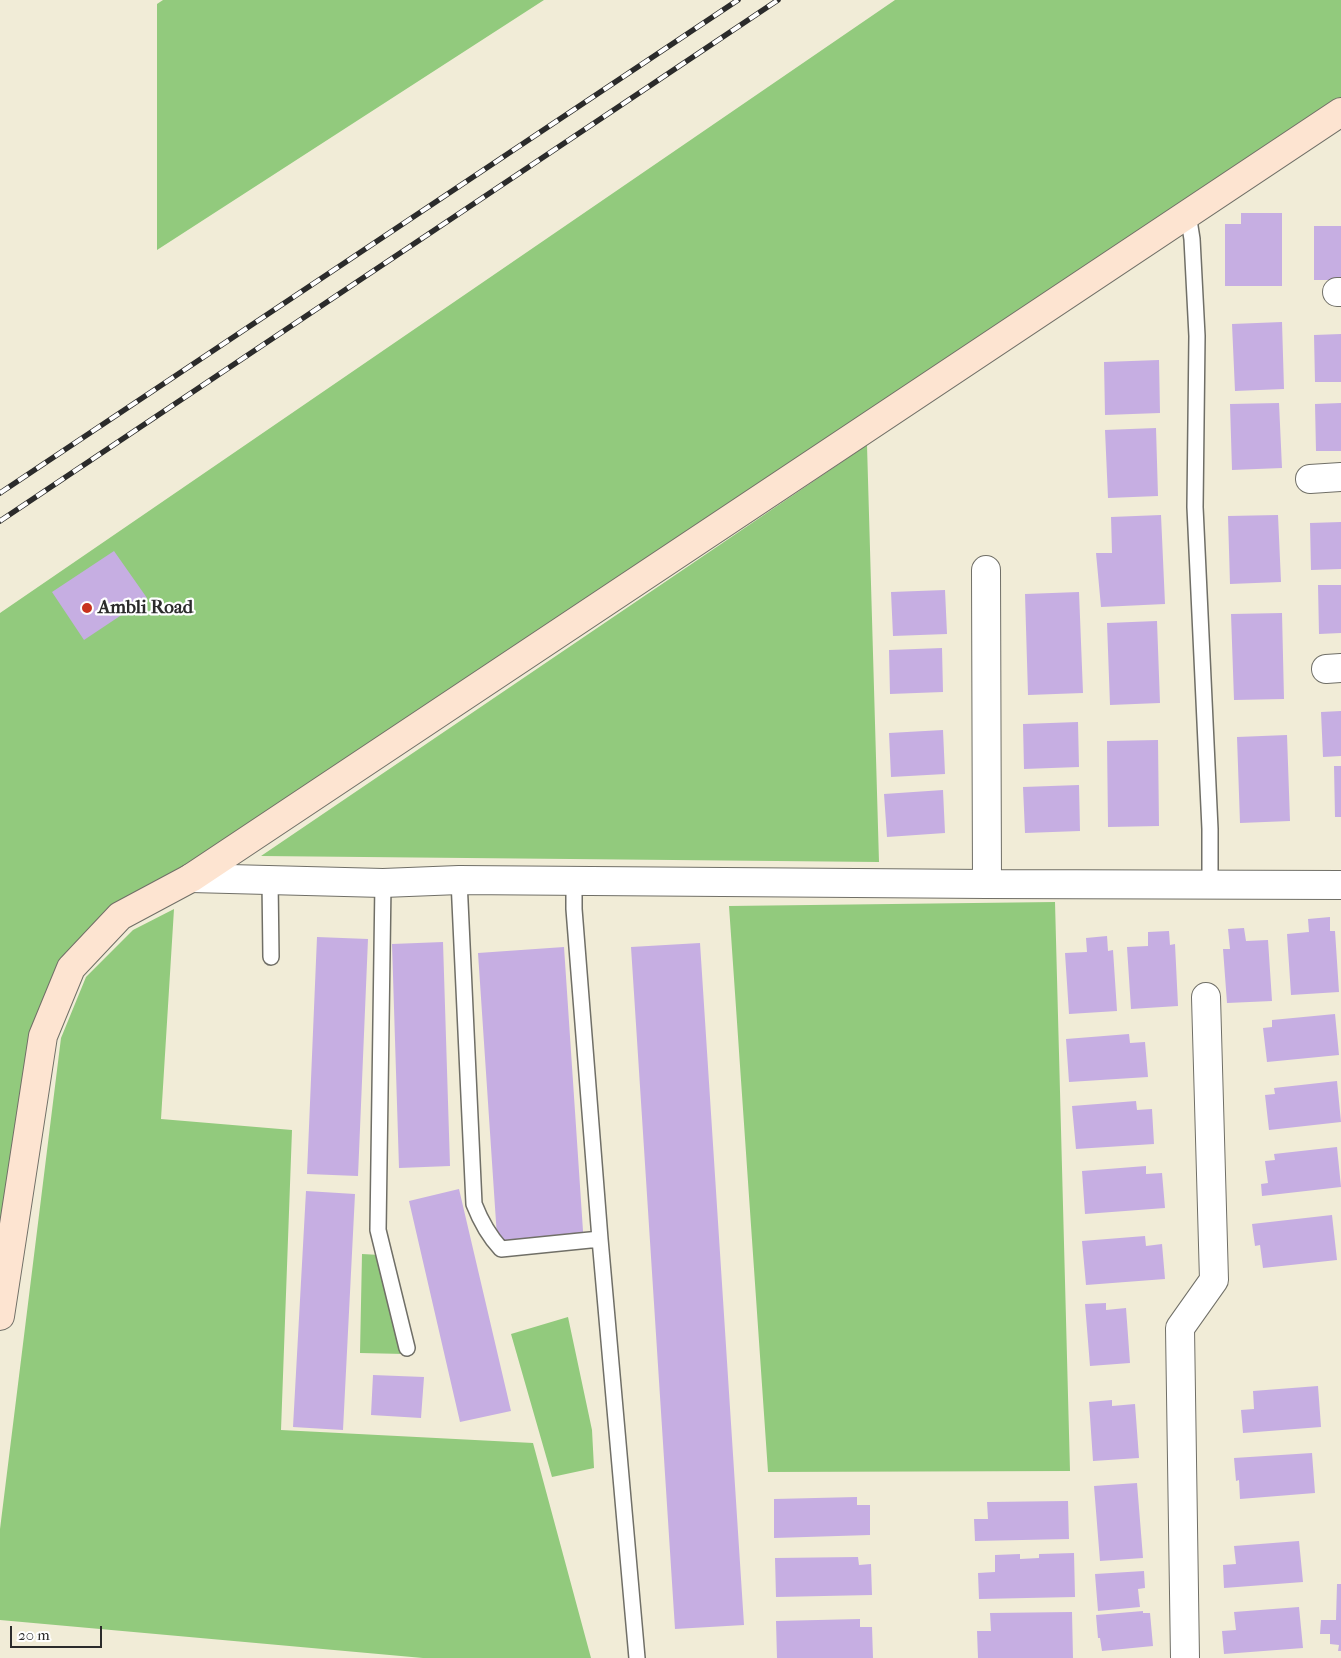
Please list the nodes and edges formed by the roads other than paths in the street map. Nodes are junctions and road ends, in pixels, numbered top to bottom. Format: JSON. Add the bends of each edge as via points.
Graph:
{"nodes":[{"id":1,"x":1341,"y":112,"type":"edge"},
{"id":2,"x":1188,"y":214,"type":"junction"},
{"id":3,"x":1341,"y":478,"type":"edge"},
{"id":4,"x":1310,"y":479,"type":"dead end"},
{"id":5,"x":986,"y":570,"type":"dead end"},
{"id":6,"x":191,"y":878,"type":"junction"},
{"id":7,"x":270,"y":880,"type":"junction"},
{"id":8,"x":459,"y":880,"type":"junction"},
{"id":9,"x":574,"y":881,"type":"junction"},
{"id":10,"x":383,"y":883,"type":"junction"},
{"id":11,"x":987,"y":884,"type":"junction"},
{"id":12,"x":1210,"y":884,"type":"junction"},
{"id":13,"x":1341,"y":885,"type":"edge"},
{"id":14,"x":271,"y":957,"type":"dead end"},
{"id":15,"x":1206,"y":997,"type":"dead end"},
{"id":16,"x":600,"y":1239,"type":"junction"},
{"id":17,"x":0,"y":1316,"type":"edge"},
{"id":18,"x":408,"y":1348,"type":"dead end"},
{"id":19,"x":637,"y":1658,"type":"edge"},
{"id":20,"x":1184,"y":1658,"type":"edge"}],
"edges":[{"from":1,"to":2,"type":"street"},
{"from":2,"to":6,"type":"street"},
{"from":2,"to":12,"type":"lane","via":[[1197,336],[1195,507]]},
{"from":3,"to":4,"type":"street"},
{"from":5,"to":11,"type":"street"},
{"from":6,"to":7,"type":"street"},
{"from":6,"to":17,"type":"street","via":[[120,916],[71,968],[43,1036]]},
{"from":7,"to":10,"type":"street"},
{"from":7,"to":14,"type":"lane"},
{"from":8,"to":9,"type":"street"},
{"from":8,"to":10,"type":"street"},
{"from":8,"to":16,"type":"lane","via":[[474,1204],[480,1220],[501,1249]]},
{"from":9,"to":11,"type":"street"},
{"from":9,"to":16,"type":"lane"},
{"from":10,"to":18,"type":"lane","via":[[378,1230]]},
{"from":11,"to":12,"type":"street"},
{"from":12,"to":13,"type":"street"},
{"from":15,"to":20,"type":"street","via":[[1214,1280],[1180,1328]]},
{"from":16,"to":19,"type":"lane"}]}
